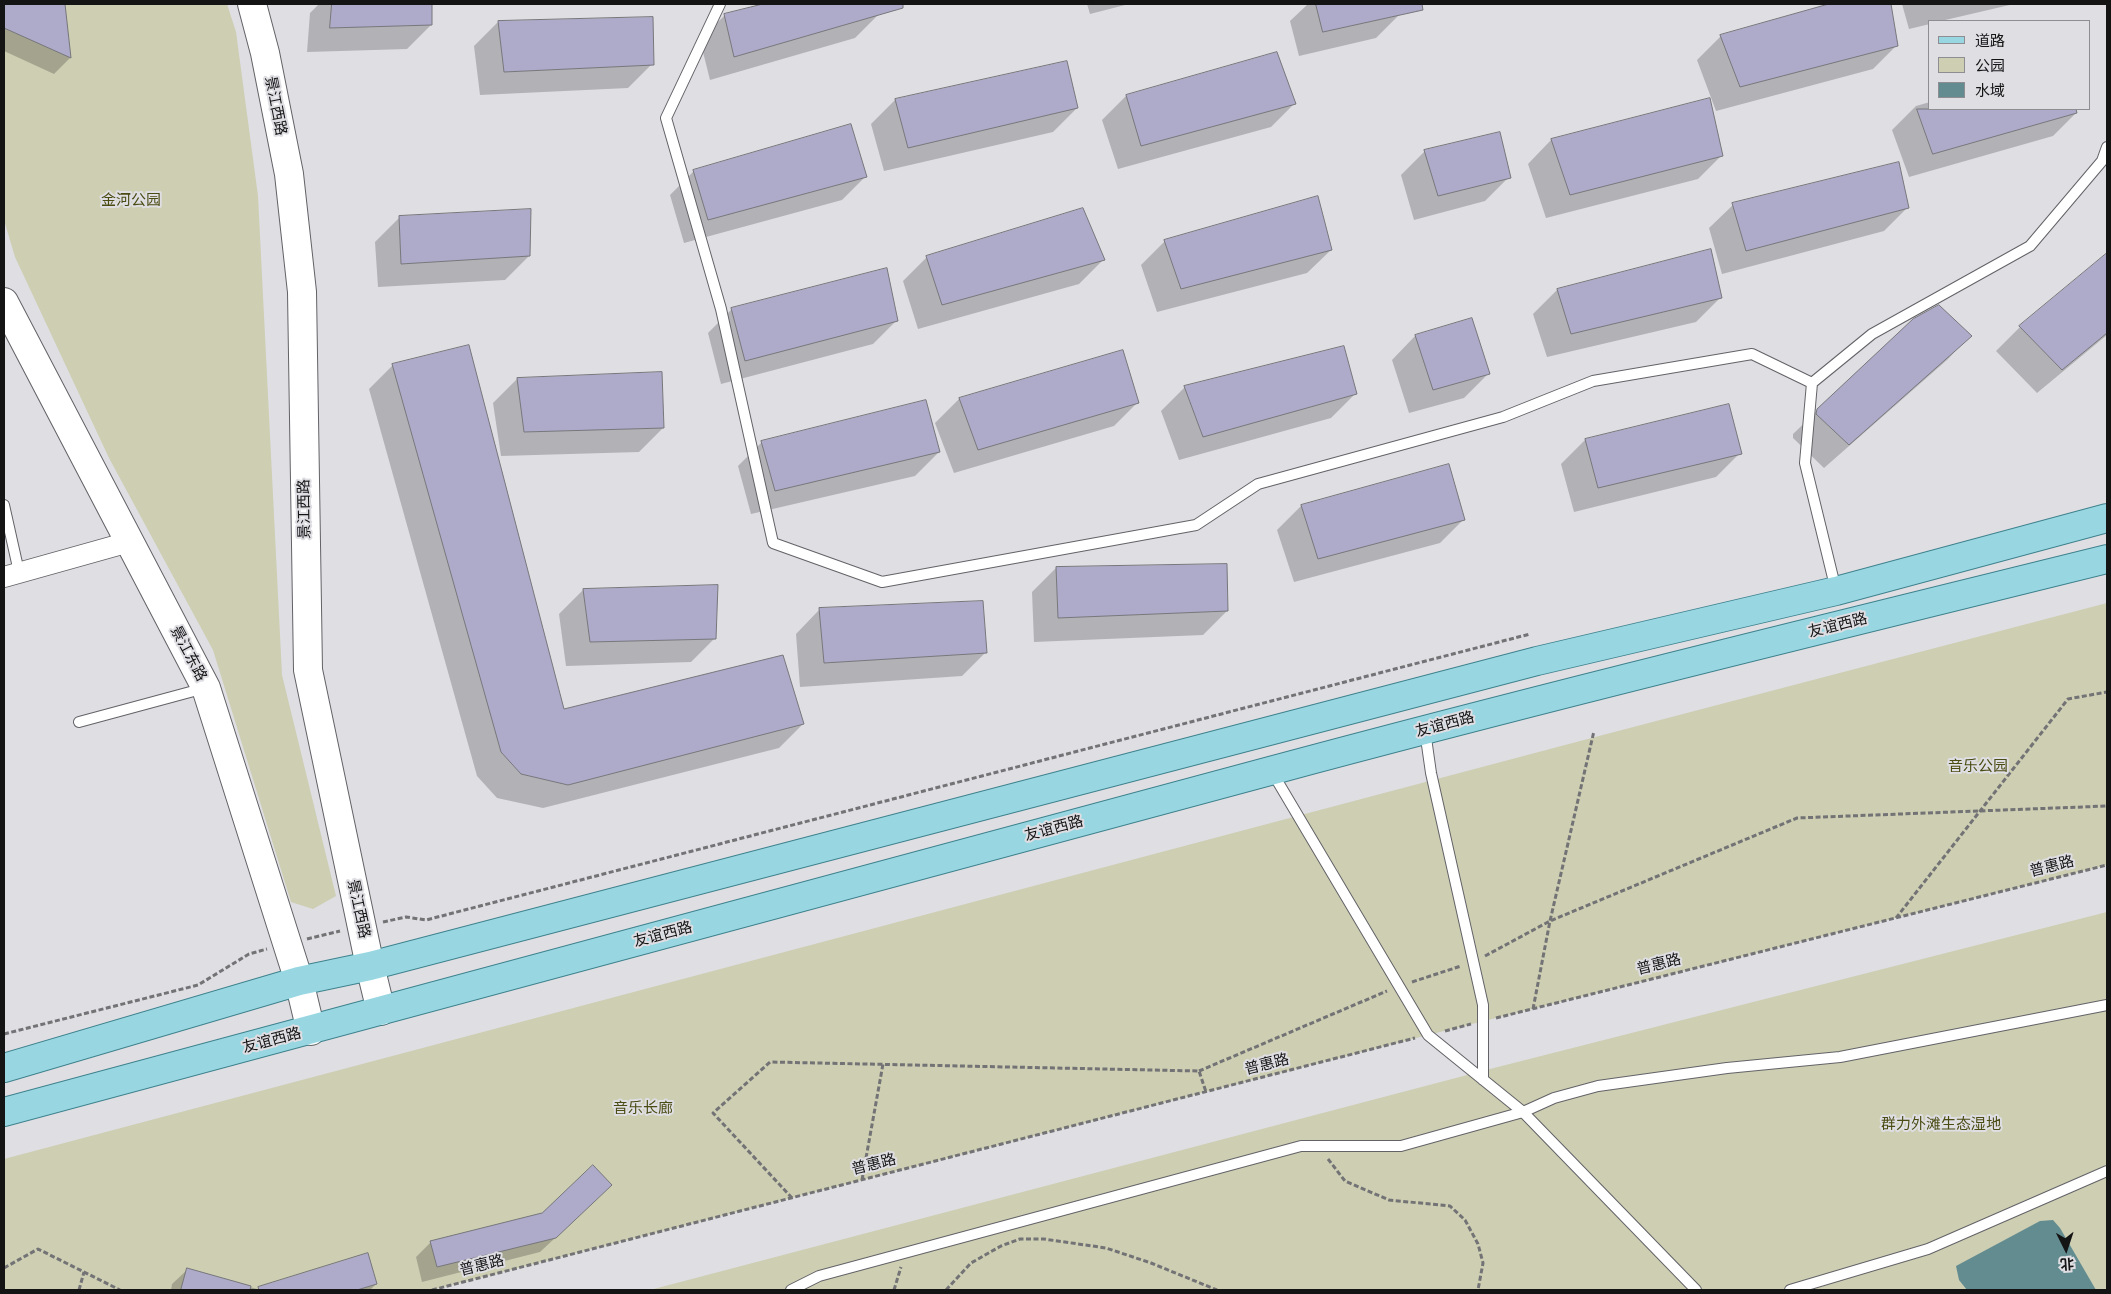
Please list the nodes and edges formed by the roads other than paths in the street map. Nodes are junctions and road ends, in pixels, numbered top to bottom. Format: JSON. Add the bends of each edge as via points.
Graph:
{"nodes":[{"id":1,"x":252,"y":4,"type":"edge"},
{"id":2,"x":720,"y":4,"type":"edge"},
{"id":3,"x":2107,"y":147,"type":"edge"},
{"id":4,"x":4,"y":302,"type":"edge"},
{"id":5,"x":1812,"y":383,"type":"junction"},
{"id":6,"x":4,"y":505,"type":"edge"},
{"id":7,"x":2107,"y":518,"type":"edge"},
{"id":8,"x":129,"y":542,"type":"junction"},
{"id":9,"x":2107,"y":559,"type":"edge"},
{"id":10,"x":11,"y":574,"type":"edge"},
{"id":11,"x":1836,"y":591,"type":"junction"},
{"id":12,"x":206,"y":688,"type":"junction"},
{"id":13,"x":79,"y":722,"type":"dead end"},
{"id":14,"x":1424,"y":730,"type":"junction"},
{"id":15,"x":1271,"y":770,"type":"junction"},
{"id":16,"x":370,"y":966,"type":"junction"},
{"id":17,"x":299,"y":981,"type":"junction"},
{"id":18,"x":2107,"y":1005,"type":"edge"},
{"id":19,"x":381,"y":1011,"type":"junction"},
{"id":20,"x":311,"y":1031,"type":"junction"},
{"id":21,"x":4,"y":1068,"type":"edge"},
{"id":22,"x":1484,"y":1080,"type":"junction"},
{"id":23,"x":4,"y":1112,"type":"edge"},
{"id":24,"x":1523,"y":1112,"type":"junction"},
{"id":25,"x":2107,"y":1171,"type":"edge"},
{"id":26,"x":792,"y":1290,"type":"edge"},
{"id":27,"x":1696,"y":1290,"type":"edge"},
{"id":28,"x":1790,"y":1290,"type":"edge"}],
"edges":[{"from":1,"to":16,"type":"main road","name":"景江西路","via":[[289,174],[302,292],[308,670]]},
{"from":2,"to":5,"type":"lane","via":[[666,118],[721,309],[773,543],[882,582],[1196,525],[1258,484],[1503,417],[1593,381],[1752,354]]},
{"from":3,"to":5,"type":"lane","via":[[2102,160],[2030,246],[1872,334]]},
{"from":4,"to":8,"type":"main road","name":"景江东路"},
{"from":5,"to":11,"type":"lane","via":[[1805,463]]},
{"from":6,"to":10,"type":"lane"},
{"from":7,"to":11,"type":"main road"},
{"from":8,"to":10,"type":"street"},
{"from":8,"to":12,"type":"main road","name":"景江东路"},
{"from":9,"to":14,"type":"main road","name":"友谊西路"},
{"from":11,"to":16,"type":"main road","via":[[1537,661]]},
{"from":12,"to":13,"type":"lane"},
{"from":12,"to":17,"type":"main road","name":"景江东路"},
{"from":14,"to":15,"type":"main road","name":"友谊西路"},
{"from":14,"to":22,"type":"lane","via":[[1430,773],[1483,1005]]},
{"from":15,"to":19,"type":"main road","name":"友谊西路"},
{"from":15,"to":22,"type":"lane","via":[[1428,1035]]},
{"from":16,"to":17,"type":"main road"},
{"from":16,"to":19,"type":"main road","name":"景江西路"},
{"from":17,"to":20,"type":"main road","name":"景江东路"},
{"from":17,"to":21,"type":"main road"},
{"from":18,"to":24,"type":"lane","via":[[1840,1057],[1727,1068],[1598,1086],[1554,1098]]},
{"from":19,"to":20,"type":"main road","name":"友谊西路"},
{"from":20,"to":23,"type":"main road","name":"友谊西路"},
{"from":22,"to":24,"type":"lane"},
{"from":24,"to":26,"type":"lane","via":[[1401,1146],[1301,1146],[820,1276]]},
{"from":24,"to":27,"type":"lane"},
{"from":25,"to":28,"type":"lane","via":[[1928,1249]]}]}
